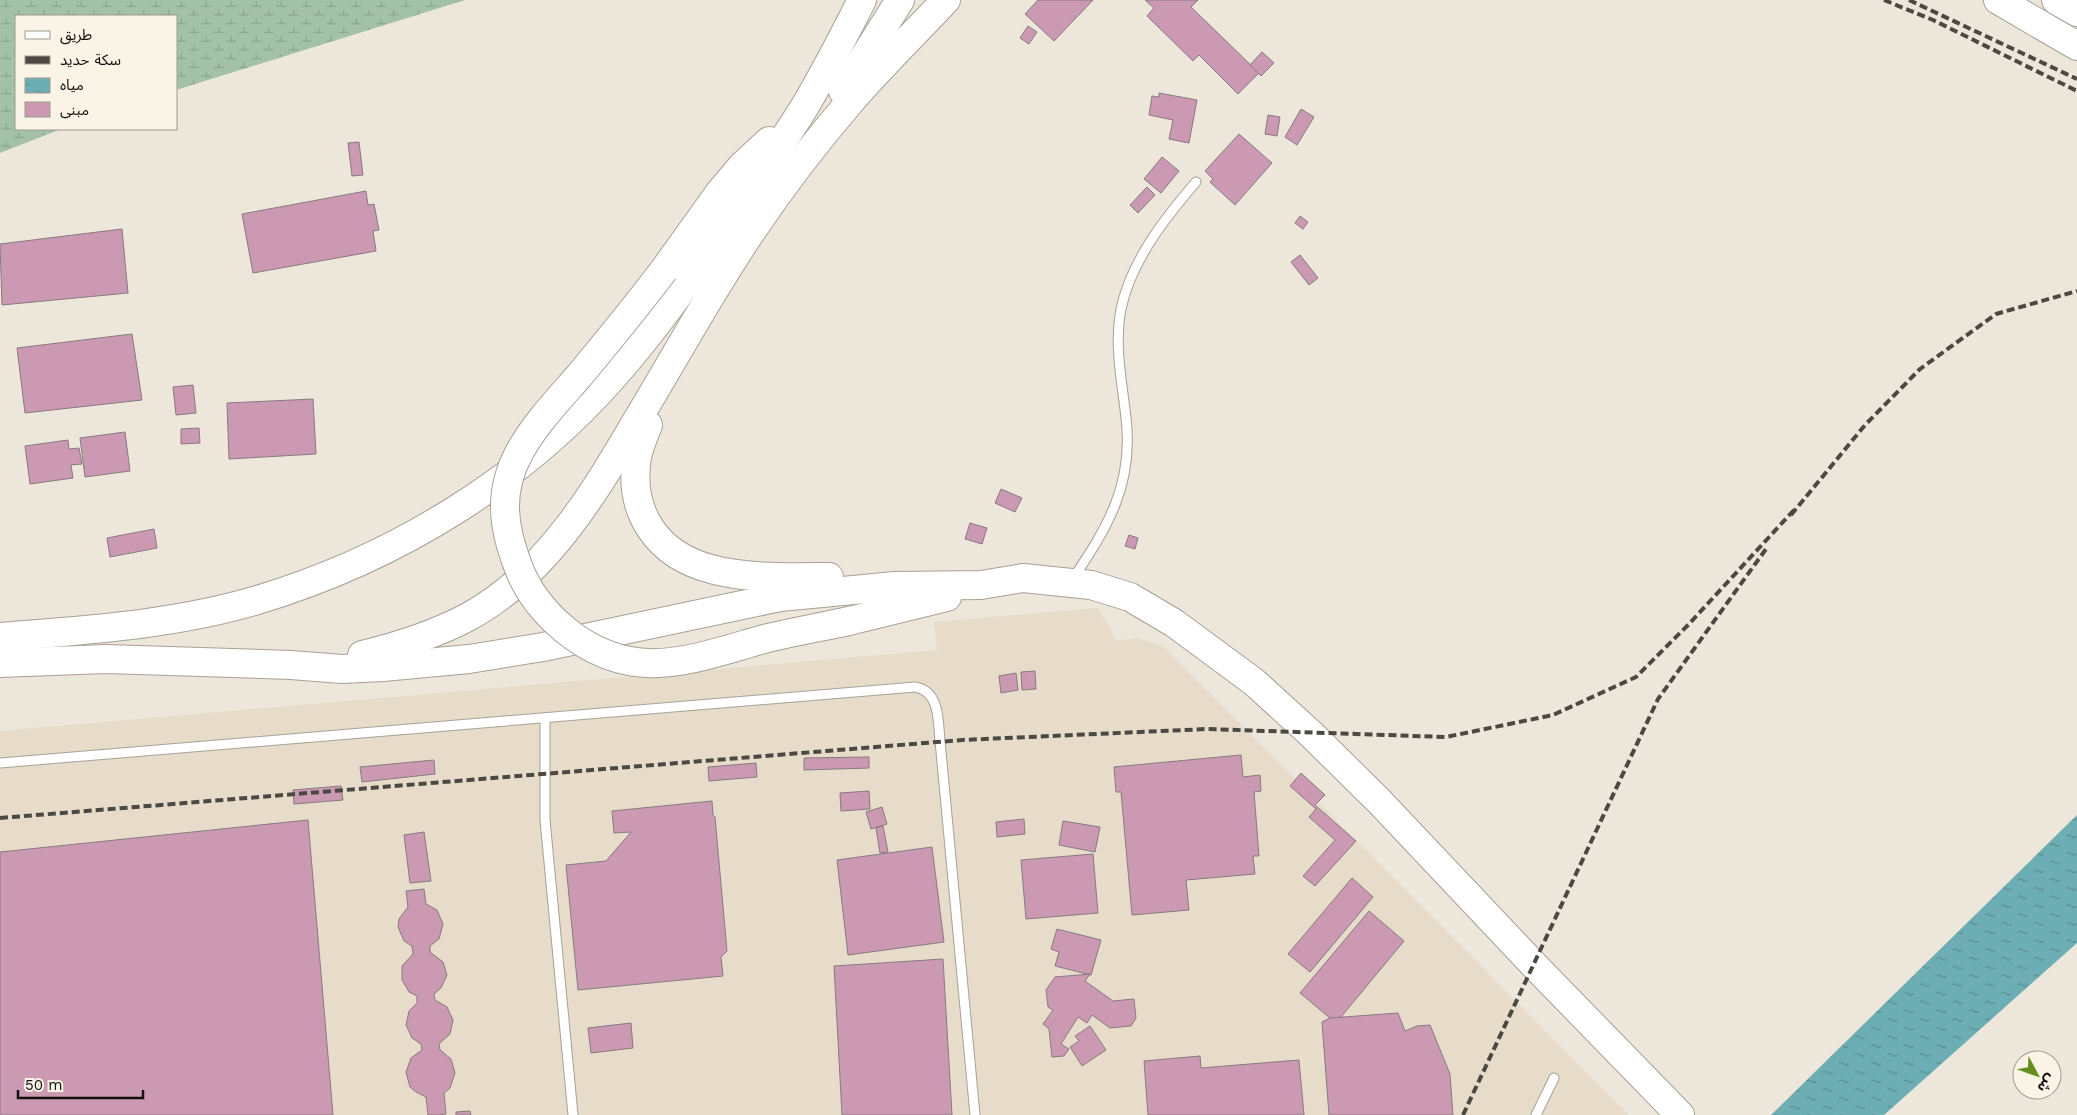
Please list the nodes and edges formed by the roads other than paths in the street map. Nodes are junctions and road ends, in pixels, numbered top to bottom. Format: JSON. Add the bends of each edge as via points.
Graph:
{"nodes":[{"id":1,"x":862,"y":0,"type":"edge"},
{"id":2,"x":900,"y":0,"type":"edge"},
{"id":3,"x":946,"y":0,"type":"edge"},
{"id":4,"x":1998,"y":0,"type":"edge"},
{"id":5,"x":2077,"y":46,"type":"edge"},
{"id":6,"x":803,"y":110,"type":"junction"},
{"id":7,"x":1196,"y":182,"type":"dead end"},
{"id":8,"x":769,"y":206,"type":"junction"},
{"id":9,"x":689,"y":334,"type":"junction"},
{"id":10,"x":1023,"y":578,"type":"junction"},
{"id":11,"x":1070,"y":582,"type":"junction"},
{"id":12,"x":981,"y":585,"type":"junction"},
{"id":13,"x":0,"y":637,"type":"edge"},
{"id":14,"x":0,"y":663,"type":"edge"},
{"id":15,"x":291,"y":665,"type":"junction"},
{"id":16,"x":545,"y":718,"type":"junction"},
{"id":17,"x":0,"y":763,"type":"edge"},
{"id":18,"x":1554,"y":1078,"type":"dead end"},
{"id":19,"x":573,"y":1115,"type":"edge"},
{"id":20,"x":975,"y":1115,"type":"edge"},
{"id":21,"x":1536,"y":1115,"type":"edge"},
{"id":22,"x":1680,"y":1115,"type":"edge"}],
"edges":[{"from":1,"to":6,"type":"main road"},
{"from":2,"to":8,"type":"main road"},
{"from":3,"to":8,"type":"main road","via":[[849,103]]},
{"from":4,"to":5,"type":"main road"},
{"from":6,"to":12,"type":"main road","bridge":true,"via":[[725,185],[630,315],[536,427],[518,454],[504,502],[506,530],[520,574],[534,597],[555,621],[582,644],[630,662],[670,664],[944,598]]},
{"from":6,"to":13,"type":"main road","via":[[698,268],[625,363],[568,422],[485,491],[447,516],[346,568],[253,601],[200,614],[108,628]]},
{"from":7,"to":11,"type":"lane","via":[[1171,211],[1144,252],[1121,307],[1117,349],[1127,421],[1124,474],[1119,499],[1107,526]]},
{"from":8,"to":9,"type":"main road"},
{"from":9,"to":10,"type":"main road","via":[[637,456],[635,488],[642,515],[658,539],[685,560],[711,570],[749,575]]},
{"from":9,"to":15,"type":"main road","via":[[593,493],[563,534],[500,596],[429,636],[343,660]]},
{"from":10,"to":11,"type":"main road"},
{"from":10,"to":12,"type":"main road"},
{"from":11,"to":22,"type":"main road","via":[[1112,591],[1148,607],[1254,682],[1380,801]]},
{"from":12,"to":15,"type":"main road","via":[[895,586],[780,597],[543,647],[469,659],[342,669]]},
{"from":14,"to":15,"type":"main road","via":[[106,659]]},
{"from":16,"to":17,"type":"lane"},
{"from":16,"to":19,"type":"lane","via":[[545,820]]},
{"from":16,"to":20,"type":"lane","via":[[915,687],[929,692],[935,706],[940,741]]},
{"from":18,"to":21,"type":"lane"}]}
